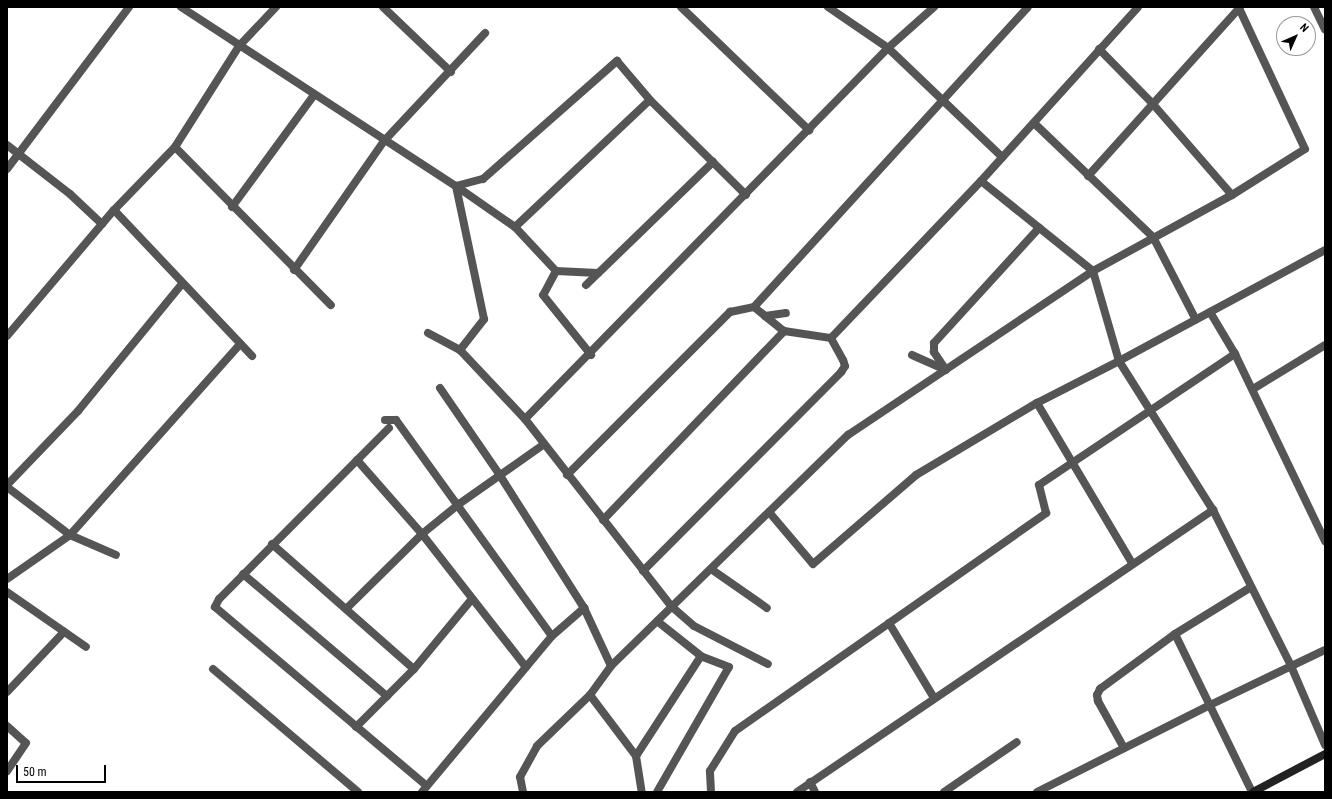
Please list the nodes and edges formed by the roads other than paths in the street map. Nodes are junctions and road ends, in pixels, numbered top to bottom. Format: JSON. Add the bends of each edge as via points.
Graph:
{"nodes":[{"id":1,"x":129,"y":7,"type":"edge"},
{"id":2,"x":181,"y":7,"type":"edge"},
{"id":3,"x":195,"y":7,"type":"edge"},
{"id":4,"x":276,"y":7,"type":"edge"},
{"id":5,"x":681,"y":7,"type":"edge"},
{"id":6,"x":828,"y":7,"type":"edge"},
{"id":7,"x":934,"y":7,"type":"edge"},
{"id":8,"x":1028,"y":7,"type":"edge"},
{"id":9,"x":1138,"y":7,"type":"edge"},
{"id":10,"x":1239,"y":7,"type":"edge"},
{"id":11,"x":1314,"y":7,"type":"edge"},
{"id":12,"x":389,"y":9,"type":"edge"},
{"id":13,"x":189,"y":14,"type":"junction"},
{"id":14,"x":1325,"y":30,"type":"edge"},
{"id":15,"x":485,"y":34,"type":"dead end"},
{"id":16,"x":239,"y":46,"type":"junction"},
{"id":17,"x":888,"y":48,"type":"junction"},
{"id":18,"x":1099,"y":49,"type":"junction"},
{"id":19,"x":451,"y":72,"type":"junction"},
{"id":20,"x":314,"y":95,"type":"junction"},
{"id":21,"x":943,"y":99,"type":"junction"},
{"id":22,"x":650,"y":100,"type":"junction"},
{"id":23,"x":1152,"y":103,"type":"junction"},
{"id":24,"x":1034,"y":123,"type":"junction"},
{"id":25,"x":809,"y":130,"type":"junction"},
{"id":26,"x":384,"y":141,"type":"junction"},
{"id":27,"x":7,"y":145,"type":"edge"},
{"id":28,"x":175,"y":146,"type":"junction"},
{"id":29,"x":18,"y":154,"type":"junction"},
{"id":30,"x":1002,"y":157,"type":"junction"},
{"id":31,"x":713,"y":162,"type":"junction"},
{"id":32,"x":7,"y":169,"type":"edge"},
{"id":33,"x":1088,"y":176,"type":"junction"},
{"id":34,"x":981,"y":181,"type":"junction"},
{"id":35,"x":456,"y":186,"type":"junction"},
{"id":36,"x":1232,"y":195,"type":"junction"},
{"id":37,"x":746,"y":196,"type":"junction"},
{"id":38,"x":232,"y":208,"type":"junction"},
{"id":39,"x":114,"y":210,"type":"junction"},
{"id":40,"x":102,"y":224,"type":"junction"},
{"id":41,"x":515,"y":227,"type":"junction"},
{"id":42,"x":1039,"y":228,"type":"junction"},
{"id":43,"x":1153,"y":237,"type":"junction"},
{"id":44,"x":1325,"y":250,"type":"edge"},
{"id":45,"x":294,"y":270,"type":"junction"},
{"id":46,"x":556,"y":271,"type":"junction"},
{"id":47,"x":1093,"y":271,"type":"junction"},
{"id":48,"x":598,"y":273,"type":"junction"},
{"id":49,"x":182,"y":284,"type":"junction"},
{"id":50,"x":586,"y":285,"type":"dead end"},
{"id":51,"x":331,"y":305,"type":"dead end"},
{"id":52,"x":754,"y":307,"type":"junction"},
{"id":53,"x":1210,"y":312,"type":"junction"},
{"id":54,"x":786,"y":313,"type":"dead end"},
{"id":55,"x":765,"y":316,"type":"junction"},
{"id":56,"x":1196,"y":320,"type":"junction"},
{"id":57,"x":784,"y":331,"type":"junction"},
{"id":58,"x":428,"y":333,"type":"dead end"},
{"id":59,"x":7,"y":336,"type":"edge"},
{"id":60,"x":831,"y":338,"type":"junction"},
{"id":61,"x":240,"y":344,"type":"junction"},
{"id":62,"x":1325,"y":345,"type":"edge"},
{"id":63,"x":460,"y":350,"type":"junction"},
{"id":64,"x":1235,"y":354,"type":"junction"},
{"id":65,"x":591,"y":355,"type":"junction"},
{"id":66,"x":912,"y":355,"type":"dead end"},
{"id":67,"x":252,"y":356,"type":"dead end"},
{"id":68,"x":1119,"y":362,"type":"junction"},
{"id":69,"x":946,"y":370,"type":"junction"},
{"id":70,"x":440,"y":388,"type":"dead end"},
{"id":71,"x":1253,"y":389,"type":"junction"},
{"id":72,"x":1037,"y":403,"type":"junction"},
{"id":73,"x":1151,"y":409,"type":"junction"},
{"id":74,"x":525,"y":419,"type":"junction"},
{"id":75,"x":384,"y":420,"type":"dead end"},
{"id":76,"x":389,"y":428,"type":"dead end"},
{"id":77,"x":543,"y":445,"type":"junction"},
{"id":78,"x":357,"y":460,"type":"junction"},
{"id":79,"x":1072,"y":462,"type":"junction"},
{"id":80,"x":499,"y":474,"type":"junction"},
{"id":81,"x":566,"y":475,"type":"junction"},
{"id":82,"x":7,"y":486,"type":"edge"},
{"id":83,"x":459,"y":504,"type":"junction"},
{"id":84,"x":1213,"y":510,"type":"junction"},
{"id":85,"x":769,"y":512,"type":"junction"},
{"id":86,"x":603,"y":520,"type":"junction"},
{"id":87,"x":422,"y":534,"type":"junction"},
{"id":88,"x":70,"y":535,"type":"junction"},
{"id":89,"x":1325,"y":541,"type":"edge"},
{"id":90,"x":272,"y":544,"type":"junction"},
{"id":91,"x":116,"y":555,"type":"dead end"},
{"id":92,"x":1132,"y":562,"type":"junction"},
{"id":93,"x":710,"y":569,"type":"junction"},
{"id":94,"x":643,"y":571,"type":"junction"},
{"id":95,"x":243,"y":574,"type":"junction"},
{"id":96,"x":7,"y":579,"type":"edge"},
{"id":97,"x":1251,"y":586,"type":"junction"},
{"id":98,"x":7,"y":592,"type":"edge"},
{"id":99,"x":472,"y":599,"type":"junction"},
{"id":100,"x":670,"y":606,"type":"junction"},
{"id":101,"x":584,"y":608,"type":"junction"},
{"id":102,"x":767,"y":608,"type":"dead end"},
{"id":103,"x":346,"y":609,"type":"junction"},
{"id":104,"x":657,"y":622,"type":"junction"},
{"id":105,"x":889,"y":623,"type":"junction"},
{"id":106,"x":64,"y":632,"type":"junction"},
{"id":107,"x":1174,"y":634,"type":"junction"},
{"id":108,"x":552,"y":636,"type":"junction"},
{"id":109,"x":86,"y":647,"type":"dead end"},
{"id":110,"x":1325,"y":650,"type":"edge"},
{"id":111,"x":702,"y":656,"type":"junction"},
{"id":112,"x":768,"y":664,"type":"dead end"},
{"id":113,"x":611,"y":666,"type":"junction"},
{"id":114,"x":1291,"y":666,"type":"junction"},
{"id":115,"x":526,"y":667,"type":"junction"},
{"id":116,"x":213,"y":669,"type":"dead end"},
{"id":117,"x":414,"y":669,"type":"junction"},
{"id":118,"x":7,"y":692,"type":"edge"},
{"id":119,"x":590,"y":695,"type":"junction"},
{"id":120,"x":387,"y":696,"type":"junction"},
{"id":121,"x":934,"y":698,"type":"junction"},
{"id":122,"x":1210,"y":705,"type":"junction"},
{"id":123,"x":7,"y":726,"type":"edge"},
{"id":124,"x":356,"y":727,"type":"junction"},
{"id":125,"x":1017,"y":742,"type":"dead end"},
{"id":126,"x":1325,"y":745,"type":"edge"},
{"id":127,"x":1124,"y":748,"type":"junction"},
{"id":128,"x":1325,"y":754,"type":"edge"},
{"id":129,"x":636,"y":756,"type":"junction"},
{"id":130,"x":7,"y":771,"type":"edge"},
{"id":131,"x":810,"y":782,"type":"junction"},
{"id":132,"x":425,"y":789,"type":"edge"},
{"id":133,"x":358,"y":792,"type":"edge"},
{"id":134,"x":523,"y":792,"type":"edge"},
{"id":135,"x":642,"y":792,"type":"edge"},
{"id":136,"x":656,"y":792,"type":"edge"},
{"id":137,"x":711,"y":792,"type":"edge"},
{"id":138,"x":797,"y":792,"type":"edge"},
{"id":139,"x":815,"y":792,"type":"edge"},
{"id":140,"x":944,"y":792,"type":"edge"},
{"id":141,"x":1038,"y":792,"type":"edge"},
{"id":142,"x":1253,"y":792,"type":"edge"}],
"edges":[{"from":1,"to":29,"type":"street"},
{"from":2,"to":13,"type":"street"},
{"from":3,"to":13,"type":"street"},
{"from":4,"to":16,"type":"street"},
{"from":5,"to":25,"type":"street"},
{"from":6,"to":17,"type":"street"},
{"from":7,"to":17,"type":"street"},
{"from":8,"to":21,"type":"street"},
{"from":9,"to":18,"type":"street"},
{"from":10,"to":23,"type":"street"},
{"from":10,"to":36,"type":"street","via":[[1305,149]]},
{"from":11,"to":14,"type":"street"},
{"from":12,"to":19,"type":"street"},
{"from":13,"to":16,"type":"street"},
{"from":15,"to":19,"type":"street"},
{"from":16,"to":20,"type":"street"},
{"from":16,"to":28,"type":"street"},
{"from":17,"to":21,"type":"street"},
{"from":17,"to":25,"type":"street"},
{"from":18,"to":23,"type":"street"},
{"from":18,"to":24,"type":"street"},
{"from":19,"to":26,"type":"street"},
{"from":20,"to":26,"type":"street"},
{"from":20,"to":38,"type":"street"},
{"from":21,"to":30,"type":"street"},
{"from":21,"to":52,"type":"street"},
{"from":22,"to":31,"type":"street"},
{"from":22,"to":35,"type":"street","via":[[618,61],[483,179]]},
{"from":22,"to":41,"type":"street"},
{"from":23,"to":33,"type":"street"},
{"from":23,"to":36,"type":"street"},
{"from":24,"to":30,"type":"street"},
{"from":24,"to":33,"type":"street"},
{"from":25,"to":37,"type":"street"},
{"from":26,"to":35,"type":"street"},
{"from":26,"to":45,"type":"street"},
{"from":27,"to":29,"type":"street"},
{"from":28,"to":38,"type":"street"},
{"from":28,"to":39,"type":"street"},
{"from":29,"to":32,"type":"street"},
{"from":29,"to":40,"type":"street","via":[[70,194]]},
{"from":30,"to":34,"type":"street"},
{"from":31,"to":37,"type":"street"},
{"from":31,"to":48,"type":"street"},
{"from":33,"to":43,"type":"street"},
{"from":34,"to":42,"type":"street"},
{"from":34,"to":60,"type":"street"},
{"from":35,"to":41,"type":"street"},
{"from":35,"to":63,"type":"street","via":[[484,319]]},
{"from":36,"to":43,"type":"street"},
{"from":37,"to":65,"type":"street"},
{"from":38,"to":45,"type":"street"},
{"from":39,"to":40,"type":"street"},
{"from":39,"to":49,"type":"street"},
{"from":40,"to":59,"type":"street"},
{"from":41,"to":46,"type":"street"},
{"from":42,"to":47,"type":"street"},
{"from":42,"to":69,"type":"street","via":[[934,343],[934,352]]},
{"from":43,"to":47,"type":"street"},
{"from":43,"to":56,"type":"street"},
{"from":44,"to":53,"type":"street"},
{"from":45,"to":51,"type":"street"},
{"from":46,"to":48,"type":"street"},
{"from":46,"to":65,"type":"street","via":[[543,295]]},
{"from":47,"to":68,"type":"street"},
{"from":47,"to":69,"type":"street"},
{"from":48,"to":50,"type":"street"},
{"from":49,"to":61,"type":"street"},
{"from":49,"to":82,"type":"street","via":[[78,411]]},
{"from":52,"to":55,"type":"street"},
{"from":52,"to":81,"type":"street","via":[[730,312]]},
{"from":53,"to":56,"type":"street"},
{"from":53,"to":64,"type":"street"},
{"from":54,"to":55,"type":"street"},
{"from":55,"to":57,"type":"street"},
{"from":56,"to":68,"type":"street"},
{"from":57,"to":60,"type":"street"},
{"from":57,"to":86,"type":"street"},
{"from":58,"to":63,"type":"street"},
{"from":60,"to":94,"type":"street","via":[[843,360],[841,372]]},
{"from":61,"to":67,"type":"street"},
{"from":61,"to":88,"type":"street"},
{"from":62,"to":71,"type":"street"},
{"from":63,"to":74,"type":"street"},
{"from":64,"to":71,"type":"street"},
{"from":64,"to":73,"type":"street"},
{"from":65,"to":74,"type":"street"},
{"from":66,"to":69,"type":"street"},
{"from":68,"to":72,"type":"street"},
{"from":68,"to":73,"type":"street"},
{"from":69,"to":85,"type":"street","via":[[848,435]]},
{"from":70,"to":80,"type":"street"},
{"from":71,"to":89,"type":"street"},
{"from":72,"to":79,"type":"street"},
{"from":72,"to":85,"type":"street","via":[[916,475],[812,564]]},
{"from":73,"to":79,"type":"street"},
{"from":73,"to":84,"type":"street"},
{"from":74,"to":77,"type":"street"},
{"from":75,"to":83,"type":"street","via":[[396,420]]},
{"from":76,"to":78,"type":"street"},
{"from":77,"to":80,"type":"street"},
{"from":77,"to":81,"type":"street"},
{"from":78,"to":87,"type":"street"},
{"from":78,"to":90,"type":"street"},
{"from":79,"to":92,"type":"street"},
{"from":79,"to":105,"type":"street","via":[[1039,485],[1046,513]]},
{"from":80,"to":83,"type":"street"},
{"from":80,"to":101,"type":"street"},
{"from":81,"to":86,"type":"street"},
{"from":82,"to":88,"type":"street"},
{"from":83,"to":87,"type":"street"},
{"from":83,"to":108,"type":"street"},
{"from":84,"to":92,"type":"street"},
{"from":84,"to":97,"type":"street"},
{"from":85,"to":93,"type":"street"},
{"from":86,"to":94,"type":"street"},
{"from":87,"to":99,"type":"street"},
{"from":87,"to":103,"type":"street"},
{"from":88,"to":91,"type":"street"},
{"from":88,"to":96,"type":"street"},
{"from":90,"to":95,"type":"street"},
{"from":90,"to":103,"type":"street"},
{"from":92,"to":121,"type":"street"},
{"from":93,"to":100,"type":"street"},
{"from":93,"to":102,"type":"street"},
{"from":94,"to":100,"type":"street"},
{"from":95,"to":120,"type":"street"},
{"from":95,"to":124,"type":"street","via":[[219,599],[216,607]]},
{"from":97,"to":107,"type":"street"},
{"from":97,"to":114,"type":"street"},
{"from":98,"to":106,"type":"street"},
{"from":99,"to":115,"type":"street"},
{"from":99,"to":117,"type":"street"},
{"from":100,"to":104,"type":"street"},
{"from":100,"to":112,"type":"street","via":[[694,626]]},
{"from":101,"to":108,"type":"street"},
{"from":101,"to":113,"type":"street"},
{"from":103,"to":117,"type":"street"},
{"from":104,"to":111,"type":"street"},
{"from":104,"to":113,"type":"street"},
{"from":105,"to":121,"type":"street"},
{"from":105,"to":137,"type":"street","via":[[735,731],[710,771]]},
{"from":106,"to":109,"type":"street"},
{"from":106,"to":118,"type":"street"},
{"from":107,"to":122,"type":"street"},
{"from":107,"to":127,"type":"street","via":[[1100,689],[1097,695]]},
{"from":108,"to":115,"type":"street"},
{"from":110,"to":114,"type":"street"},
{"from":111,"to":129,"type":"street"},
{"from":111,"to":136,"type":"street","via":[[729,667]]},
{"from":113,"to":119,"type":"street"},
{"from":114,"to":122,"type":"street"},
{"from":114,"to":126,"type":"street"},
{"from":115,"to":132,"type":"street"},
{"from":116,"to":133,"type":"street"},
{"from":117,"to":120,"type":"street"},
{"from":119,"to":129,"type":"street"},
{"from":119,"to":134,"type":"street","via":[[537,746],[520,777]]},
{"from":120,"to":124,"type":"street"},
{"from":121,"to":131,"type":"street"},
{"from":122,"to":127,"type":"street"},
{"from":122,"to":142,"type":"street"},
{"from":123,"to":130,"type":"street","via":[[26,744]]},
{"from":124,"to":132,"type":"street"},
{"from":125,"to":140,"type":"street"},
{"from":127,"to":141,"type":"street"},
{"from":128,"to":142,"type":"street"},
{"from":129,"to":135,"type":"street"},
{"from":131,"to":138,"type":"street"},
{"from":131,"to":139,"type":"street"}]}
